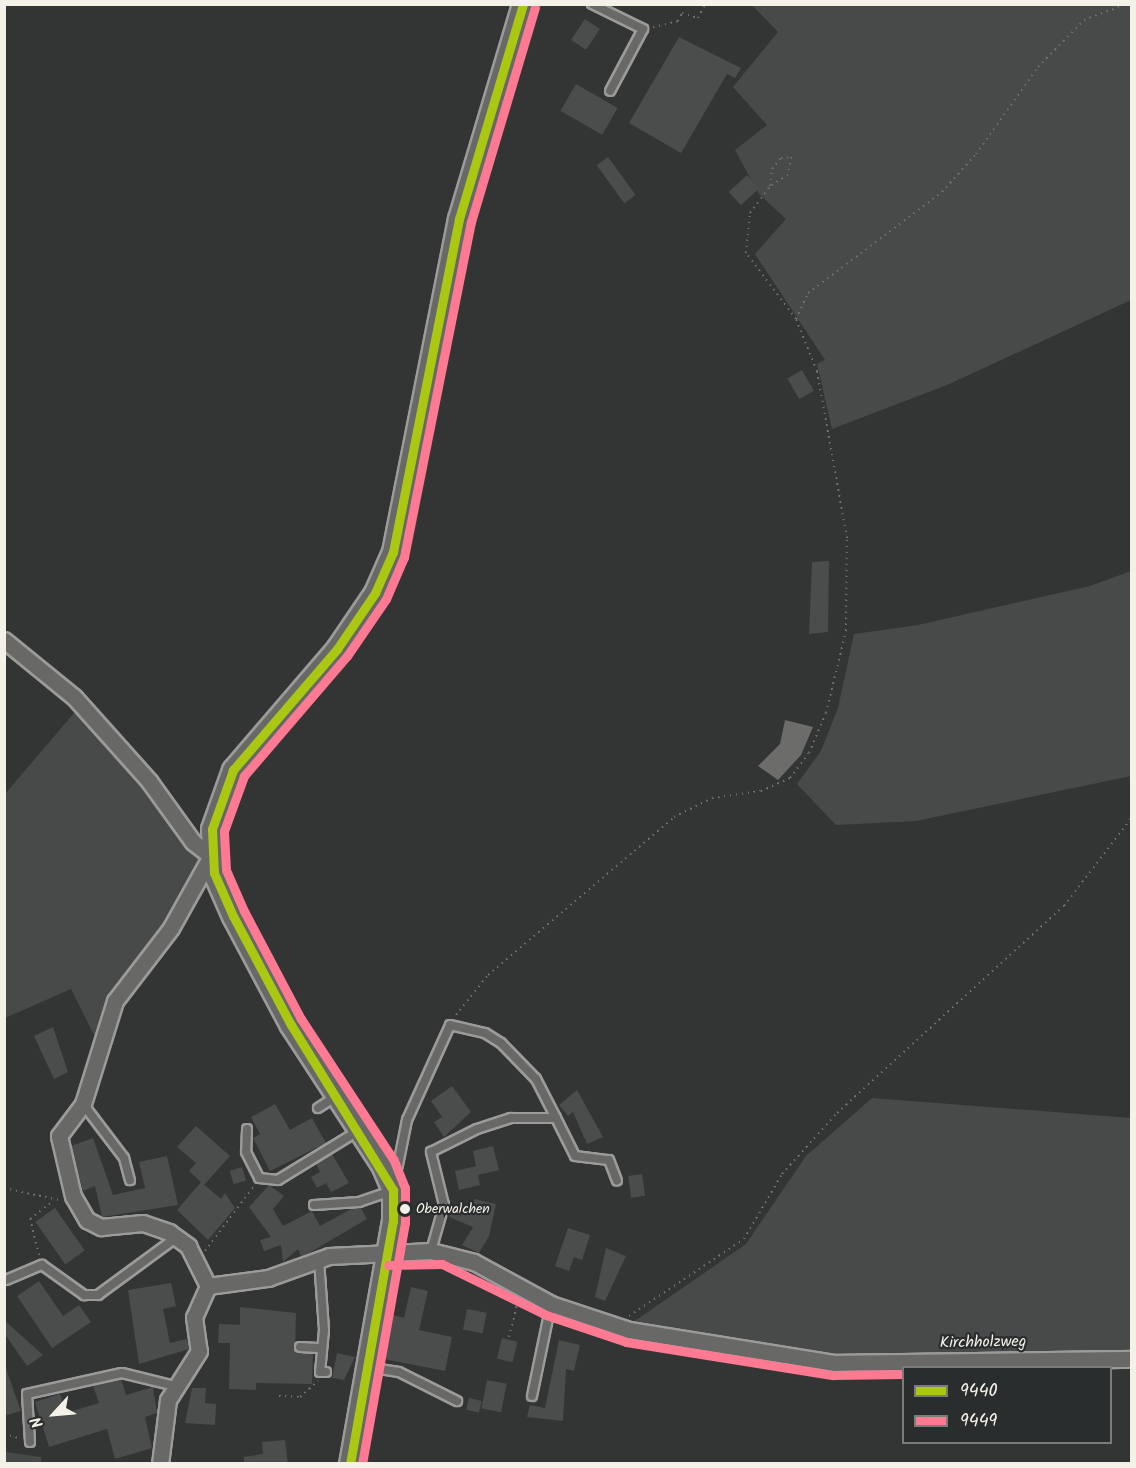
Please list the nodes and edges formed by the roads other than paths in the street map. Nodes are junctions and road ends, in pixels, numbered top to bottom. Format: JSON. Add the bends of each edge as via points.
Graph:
{"nodes":[{"id":1,"x":523,"y":4,"type":"edge"},
{"id":2,"x":592,"y":4,"type":"edge"},
{"id":3,"x":610,"y":91,"type":"dead end"},
{"id":4,"x":4,"y":640,"type":"edge"},
{"id":5,"x":211,"y":856,"type":"junction"},
{"id":6,"x":337,"y":1096,"type":"junction"},
{"id":7,"x":83,"y":1104,"type":"junction"},
{"id":8,"x":318,"y":1108,"type":"dead end"},
{"id":9,"x":556,"y":1118,"type":"junction"},
{"id":10,"x":248,"y":1129,"type":"dead end"},
{"id":11,"x":359,"y":1130,"type":"junction"},
{"id":12,"x":130,"y":1180,"type":"dead end"},
{"id":13,"x":617,"y":1181,"type":"dead end"},
{"id":14,"x":390,"y":1183,"type":"junction"},
{"id":15,"x":314,"y":1205,"type":"dead end"},
{"id":16,"x":177,"y":1238,"type":"junction"},
{"id":17,"x":431,"y":1251,"type":"junction"},
{"id":18,"x":388,"y":1253,"type":"junction"},
{"id":19,"x":318,"y":1258,"type":"junction"},
{"id":20,"x":6,"y":1280,"type":"edge"},
{"id":21,"x":208,"y":1286,"type":"junction"},
{"id":22,"x":551,"y":1304,"type":"junction"},
{"id":23,"x":300,"y":1347,"type":"dead end"},
{"id":24,"x":322,"y":1348,"type":"junction"},
{"id":25,"x":1131,"y":1359,"type":"edge"},
{"id":26,"x":363,"y":1367,"type":"junction"},
{"id":27,"x":323,"y":1372,"type":"road end"},
{"id":28,"x":175,"y":1386,"type":"junction"},
{"id":29,"x":532,"y":1396,"type":"dead end"},
{"id":30,"x":457,"y":1401,"type":"dead end"},
{"id":31,"x":30,"y":1442,"type":"road end"},
{"id":32,"x":160,"y":1464,"type":"edge"},
{"id":33,"x":350,"y":1464,"type":"edge"}],
"edges":[{"from":1,"to":5,"type":"main road","via":[[459,219],[393,552],[375,593],[337,649],[233,770],[217,803]]},
{"from":2,"to":3,"type":"lane","via":[[643,29]]},
{"from":4,"to":5,"type":"street","via":[[74,697],[149,781],[193,842]]},
{"from":5,"to":6,"type":"main road","via":[[232,916]]},
{"from":5,"to":7,"type":"street","via":[[171,928],[115,1001]]},
{"from":6,"to":8,"type":"lane"},
{"from":6,"to":11,"type":"main road"},
{"from":7,"to":12,"type":"lane","via":[[124,1158]]},
{"from":7,"to":16,"type":"street","via":[[59,1136],[73,1196],[93,1225],[144,1223]]},
{"from":9,"to":13,"type":"lane","via":[[575,1156],[609,1160]]},
{"from":9,"to":14,"type":"lane","via":[[536,1078],[501,1043],[485,1033],[450,1025],[407,1120],[399,1165]]},
{"from":9,"to":17,"type":"lane","via":[[511,1118],[431,1152],[444,1205]]},
{"from":10,"to":11,"type":"lane","via":[[246,1152],[260,1178],[278,1180]]},
{"from":11,"to":14,"type":"main road"},
{"from":14,"to":15,"type":"lane","via":[[359,1202]]},
{"from":14,"to":18,"type":"main road"},
{"from":16,"to":20,"type":"lane","via":[[98,1295],[84,1295],[42,1264]]},
{"from":16,"to":21,"type":"street","via":[[196,1258]]},
{"from":17,"to":18,"type":"street","name":"Kirchholzweg"},
{"from":17,"to":22,"type":"street","name":"Kirchholzweg","via":[[474,1262]]},
{"from":18,"to":19,"type":"street","name":"Kirchholzweg"},
{"from":18,"to":26,"type":"main road"},
{"from":19,"to":21,"type":"street","name":"Kirchholzweg","via":[[268,1278]]},
{"from":19,"to":24,"type":"lane"},
{"from":21,"to":28,"type":"street","via":[[194,1317],[197,1359]]},
{"from":22,"to":25,"type":"street","name":"Kirchholzweg","via":[[614,1326],[835,1363]]},
{"from":22,"to":29,"type":"lane"},
{"from":23,"to":24,"type":"lane"},
{"from":24,"to":27,"type":"lane"},
{"from":26,"to":30,"type":"lane","via":[[399,1372]]},
{"from":26,"to":33,"type":"main road"},
{"from":28,"to":31,"type":"lane","via":[[122,1373],[27,1394]]},
{"from":28,"to":32,"type":"street"}]}
